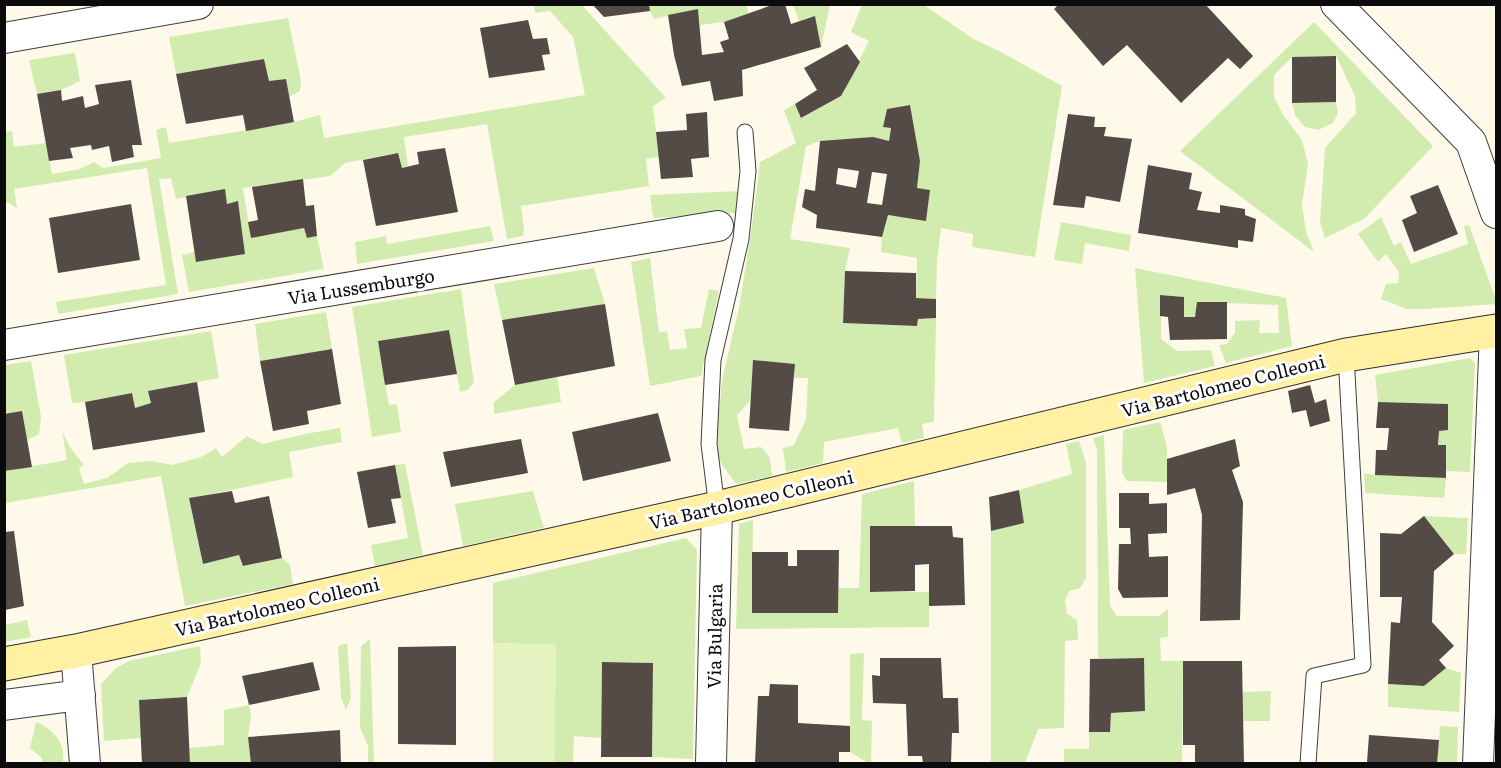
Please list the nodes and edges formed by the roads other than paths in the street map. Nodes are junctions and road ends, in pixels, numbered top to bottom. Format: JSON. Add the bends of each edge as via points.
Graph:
{"nodes":[{"id":1,"x":198,"y":4,"type":"edge"},
{"id":2,"x":1336,"y":4,"type":"edge"},
{"id":3,"x":4,"y":38,"type":"edge"},
{"id":4,"x":745,"y":132,"type":"dead end"},
{"id":5,"x":1497,"y":213,"type":"edge"},
{"id":6,"x":718,"y":226,"type":"dead end"},
{"id":7,"x":1496,"y":331,"type":"edge"},
{"id":8,"x":4,"y":345,"type":"edge"},
{"id":9,"x":1346,"y":355,"type":"junction"},
{"id":10,"x":717,"y":508,"type":"junction"},
{"id":11,"x":76,"y":651,"type":"junction"},
{"id":12,"x":4,"y":664,"type":"edge"},
{"id":13,"x":80,"y":695,"type":"junction"},
{"id":14,"x":4,"y":705,"type":"edge"},
{"id":15,"x":84,"y":764,"type":"edge"},
{"id":16,"x":711,"y":764,"type":"edge"},
{"id":17,"x":1308,"y":764,"type":"edge"},
{"id":18,"x":1478,"y":764,"type":"edge"}],
"edges":[{"from":1,"to":3,"type":"street"},
{"from":2,"to":5,"type":"street","via":[[1471,142]]},
{"from":4,"to":10,"type":"lane","via":[[748,171],[741,239],[713,360],[709,444]]},
{"from":6,"to":8,"type":"street","name":"Via Lussemburgo"},
{"from":7,"to":9,"type":"main road","name":"Via Bartolomeo Colleoni"},
{"from":7,"to":18,"type":"street"},
{"from":9,"to":10,"type":"main road","name":"Via Bartolomeo Colleoni"},
{"from":9,"to":17,"type":"lane","via":[[1363,665],[1314,676]]},
{"from":10,"to":11,"type":"main road","name":"Via Bartolomeo Colleoni"},
{"from":10,"to":16,"type":"street","name":"Via Bulgaria"},
{"from":11,"to":12,"type":"main road","name":"Via Bartolomeo Colleoni"},
{"from":11,"to":13,"type":"street"},
{"from":13,"to":14,"type":"street"},
{"from":13,"to":15,"type":"street"}]}
